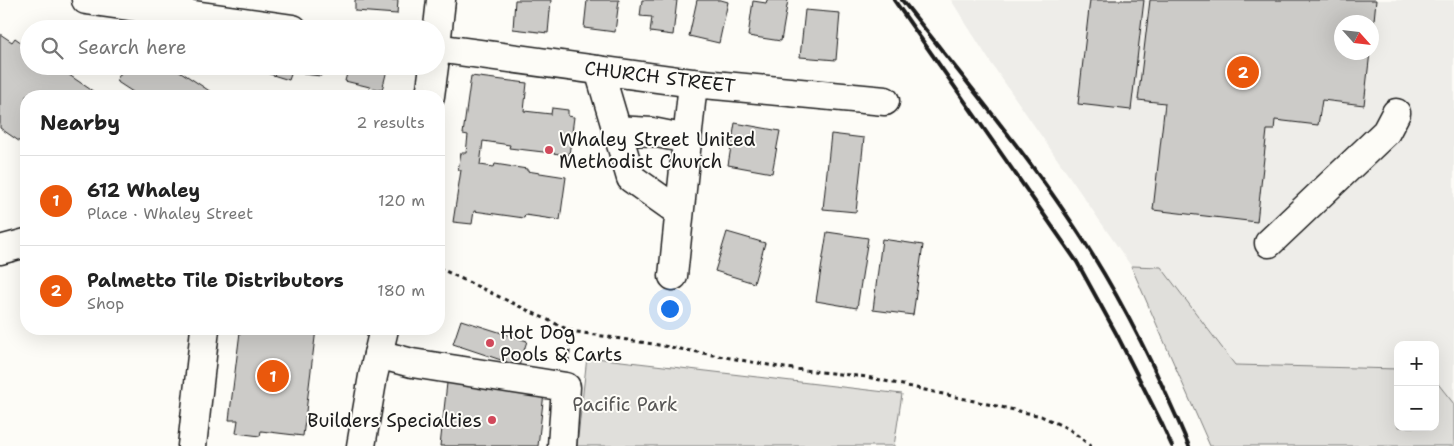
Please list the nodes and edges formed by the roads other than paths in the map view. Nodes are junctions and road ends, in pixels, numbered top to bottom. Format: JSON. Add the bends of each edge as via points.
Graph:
{"nodes":[{"id":1,"x":86,"y":0,"type":"edge"},
{"id":2,"x":441,"y":0,"type":"edge"},
{"id":3,"x":229,"y":20,"type":"edge"},
{"id":4,"x":439,"y":20,"type":"edge"},
{"id":5,"x":445,"y":48,"type":"edge"},
{"id":6,"x":599,"y":70,"type":"junction"},
{"id":7,"x":433,"y":75,"type":"edge"},
{"id":8,"x":693,"y":82,"type":"junction"},
{"id":9,"x":431,"y":90,"type":"edge"},
{"id":10,"x":885,"y":101,"type":"dead end"},
{"id":11,"x":1396,"y":113,"type":"dead end"},
{"id":12,"x":616,"y":130,"type":"junction"},
{"id":13,"x":687,"y":139,"type":"junction"},
{"id":14,"x":680,"y":212,"type":"junction"},
{"id":15,"x":1269,"y":243,"type":"dead end"},
{"id":16,"x":20,"y":245,"type":"edge"},
{"id":17,"x":0,"y":250,"type":"edge"},
{"id":18,"x":673,"y":276,"type":"dead end"},
{"id":19,"x":204,"y":335,"type":"edge"},
{"id":20,"x":381,"y":341,"type":"edge"},
{"id":21,"x":192,"y":446,"type":"edge"},
{"id":22,"x":361,"y":446,"type":"edge"},
{"id":23,"x":562,"y":446,"type":"edge"}],
"edges":[{"from":1,"to":3,"type":"street"},
{"from":2,"to":4,"type":"street"},
{"from":5,"to":6,"type":"street","name":"CHURCH STREET"},
{"from":6,"to":8,"type":"street","name":"CHURCH STREET"},
{"from":6,"to":12,"type":"street"},
{"from":7,"to":9,"type":"street"},
{"from":8,"to":10,"type":"street","name":"CHURCH STREET"},
{"from":8,"to":13,"type":"street"},
{"from":11,"to":15,"type":"street","via":[[1386,132]]},
{"from":12,"to":13,"type":"street","via":[[652,132]]},
{"from":12,"to":14,"type":"street","via":[[630,178]]},
{"from":13,"to":14,"type":"street"},
{"from":14,"to":18,"type":"street"},
{"from":16,"to":17,"type":"street"},
{"from":19,"to":21,"type":"street"},
{"from":20,"to":22,"type":"street"},
{"from":20,"to":23,"type":"street","via":[[412,363],[566,387]]}]}
